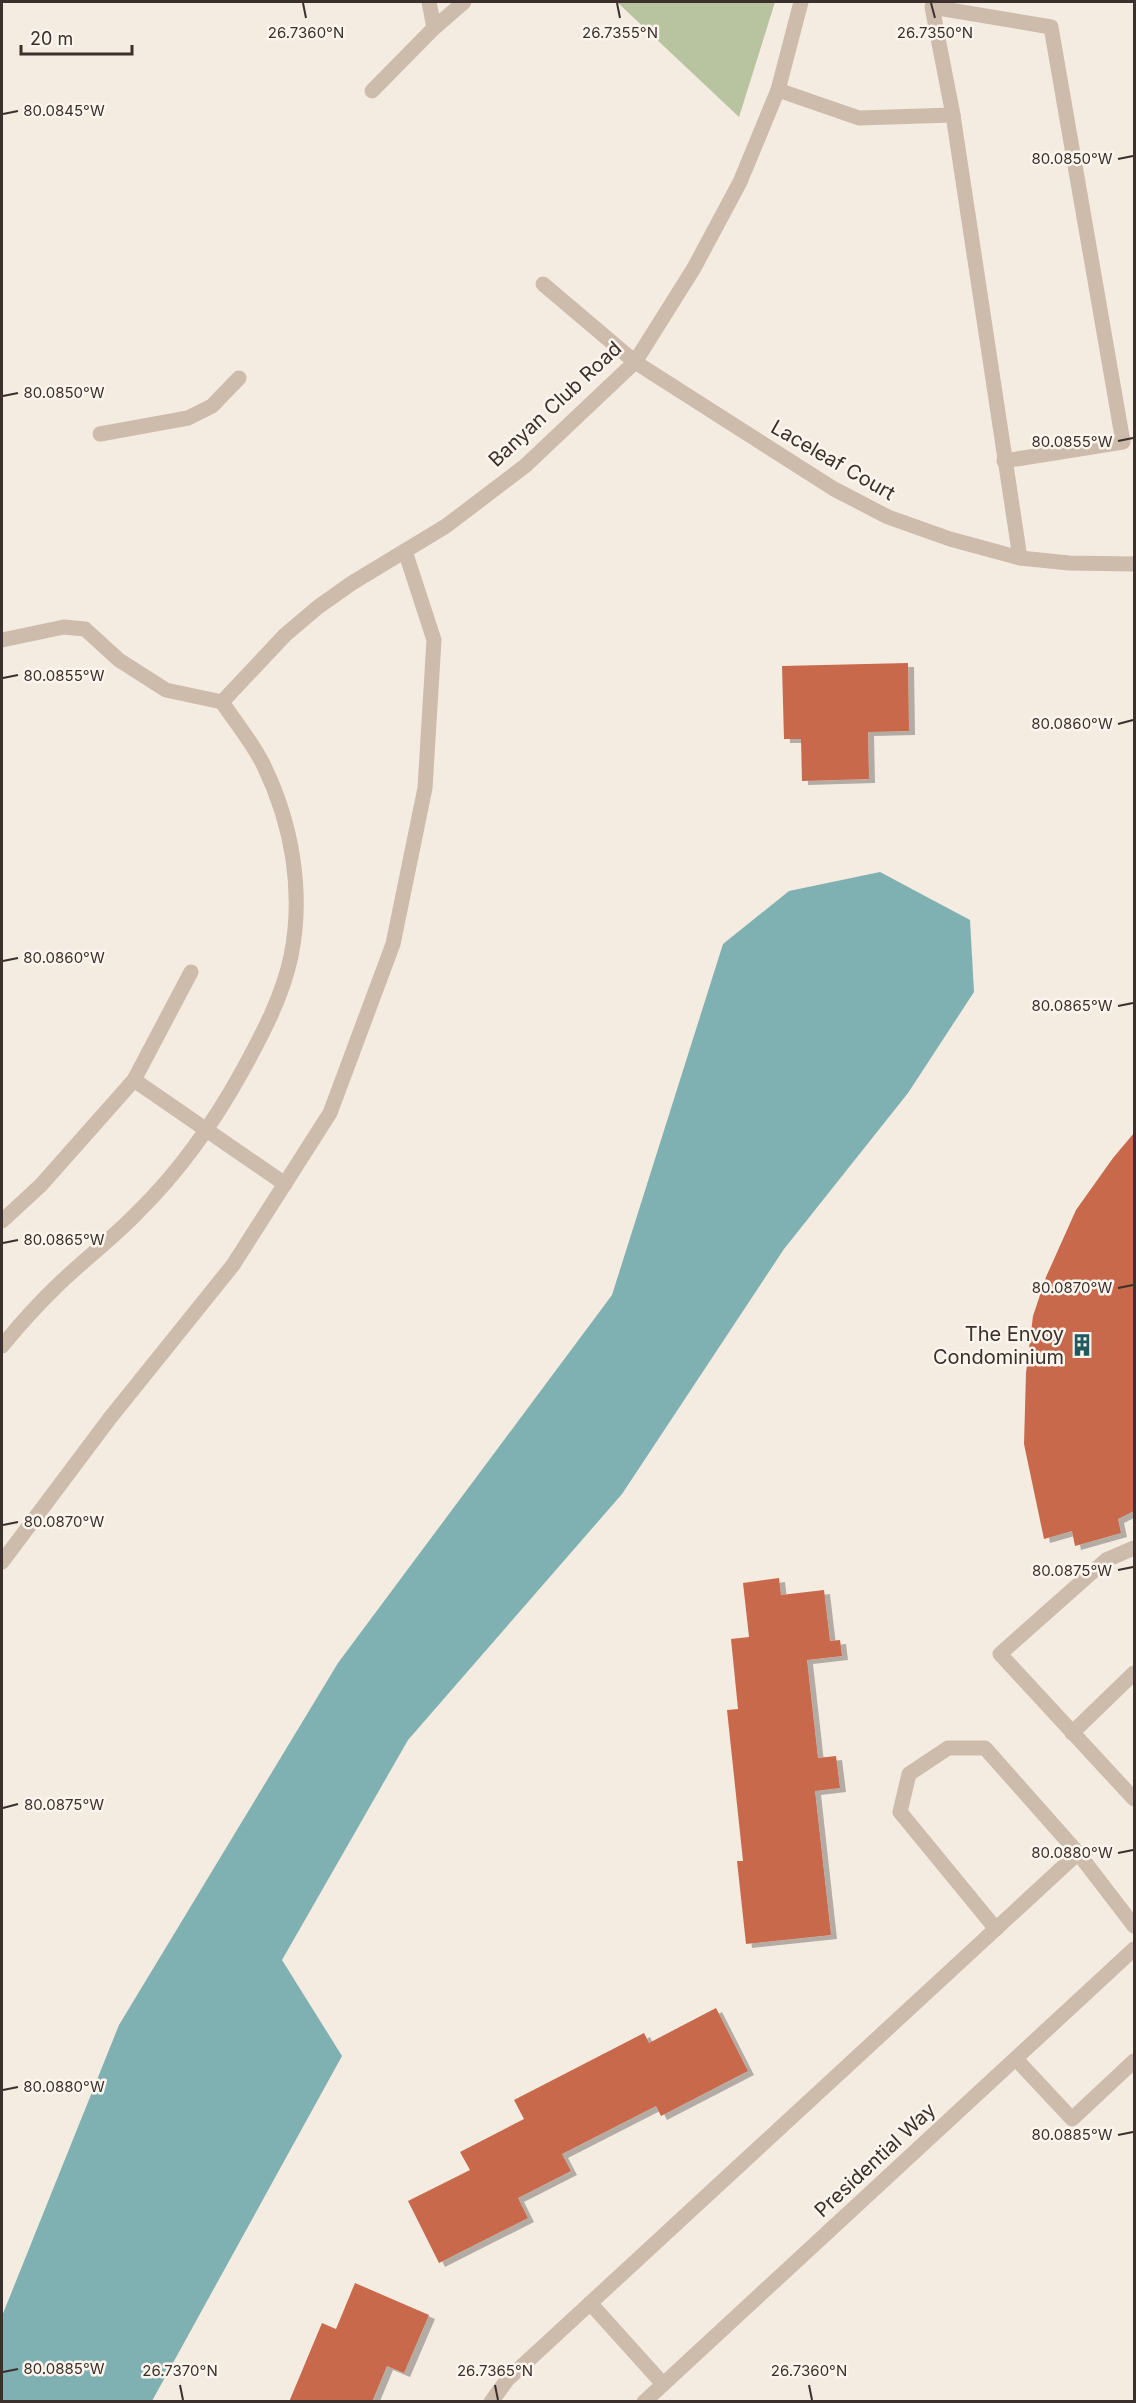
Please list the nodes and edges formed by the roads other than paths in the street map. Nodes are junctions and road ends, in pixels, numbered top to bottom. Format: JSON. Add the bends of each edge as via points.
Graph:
{"nodes":[{"id":1,"x":429,"y":2,"type":"edge"},
{"id":2,"x":464,"y":2,"type":"edge"},
{"id":3,"x":801,"y":2,"type":"edge"},
{"id":4,"x":434,"y":28,"type":"junction"},
{"id":5,"x":778,"y":90,"type":"junction"},
{"id":6,"x":372,"y":91,"type":"dead end"},
{"id":7,"x":953,"y":115,"type":"junction"},
{"id":8,"x":543,"y":284,"type":"dead end"},
{"id":9,"x":635,"y":362,"type":"junction"},
{"id":10,"x":239,"y":378,"type":"dead end"},
{"id":11,"x":100,"y":434,"type":"dead end"},
{"id":12,"x":1004,"y":461,"type":"junction"},
{"id":13,"x":405,"y":551,"type":"junction"},
{"id":14,"x":1020,"y":558,"type":"junction"},
{"id":15,"x":1134,"y":564,"type":"edge"},
{"id":16,"x":2,"y":640,"type":"edge"},
{"id":17,"x":222,"y":702,"type":"junction"},
{"id":18,"x":190,"y":972,"type":"dead end"},
{"id":19,"x":134,"y":1080,"type":"junction"},
{"id":20,"x":205,"y":1131,"type":"junction"},
{"id":21,"x":285,"y":1184,"type":"junction"},
{"id":22,"x":2,"y":1221,"type":"edge"},
{"id":23,"x":2,"y":1346,"type":"edge"},
{"id":24,"x":1134,"y":1548,"type":"edge"},
{"id":25,"x":2,"y":1562,"type":"edge"},
{"id":26,"x":1134,"y":1673,"type":"edge"},
{"id":27,"x":1072,"y":1733,"type":"junction"},
{"id":28,"x":1134,"y":1799,"type":"edge"},
{"id":29,"x":1078,"y":1853,"type":"junction"},
{"id":30,"x":1134,"y":1926,"type":"edge"},
{"id":31,"x":996,"y":1929,"type":"junction"},
{"id":32,"x":1134,"y":1949,"type":"edge"},
{"id":33,"x":1016,"y":2059,"type":"junction"},
{"id":34,"x":1134,"y":2061,"type":"edge"},
{"id":35,"x":590,"y":2303,"type":"junction"},
{"id":36,"x":663,"y":2384,"type":"junction"},
{"id":37,"x":491,"y":2402,"type":"edge"},
{"id":38,"x":644,"y":2402,"type":"edge"}],
"edges":[{"from":1,"to":4,"type":"street"},
{"from":2,"to":4,"type":"street"},
{"from":3,"to":5,"type":"street","name":"Banyan Club Road"},
{"from":4,"to":6,"type":"street"},
{"from":5,"to":7,"type":"street","via":[[859,118]]},
{"from":5,"to":9,"type":"street","name":"Banyan Club Road","via":[[740,182],[694,268]]},
{"from":7,"to":12,"type":"street"},
{"from":7,"to":12,"type":"street","via":[[932,7],[1051,27],[1123,442]]},
{"from":8,"to":9,"type":"street","name":"Laceleaf Court"},
{"from":9,"to":13,"type":"street","name":"Banyan Club Road","via":[[525,466],[446,526]]},
{"from":9,"to":14,"type":"street","name":"Laceleaf Court","via":[[834,489],[888,517]]},
{"from":10,"to":11,"type":"street","via":[[212,406],[188,418]]},
{"from":12,"to":14,"type":"street"},
{"from":13,"to":17,"type":"street","name":"Banyan Club Road","via":[[318,607],[285,635]]},
{"from":13,"to":21,"type":"street","via":[[434,640],[425,788],[393,944],[330,1113]]},
{"from":14,"to":15,"type":"street","name":"Laceleaf Court"},
{"from":16,"to":17,"type":"street","via":[[64,627],[85,629],[119,660],[166,690]]},
{"from":17,"to":20,"type":"street","via":[[264,765],[279,802],[296,876],[296,916],[291,956],[278,998],[236,1083]]},
{"from":18,"to":19,"type":"street"},
{"from":19,"to":20,"type":"street"},
{"from":19,"to":22,"type":"street","via":[[41,1185]]},
{"from":20,"to":21,"type":"street"},
{"from":20,"to":23,"type":"street","via":[[162,1188],[60,1282]]},
{"from":21,"to":25,"type":"street","via":[[233,1265],[110,1418]]},
{"from":24,"to":27,"type":"street","via":[[1106,1560],[1000,1654]]},
{"from":26,"to":27,"type":"street"},
{"from":27,"to":28,"type":"street"},
{"from":29,"to":30,"type":"street"},
{"from":29,"to":31,"type":"street"},
{"from":29,"to":31,"type":"street","via":[[985,1748],[948,1748],[909,1774],[900,1812]]},
{"from":31,"to":35,"type":"street"},
{"from":32,"to":33,"type":"street","name":"Presidential Way"},
{"from":33,"to":34,"type":"street","via":[[1072,2119]]},
{"from":33,"to":36,"type":"street","name":"Presidential Way"},
{"from":35,"to":36,"type":"street"},
{"from":35,"to":37,"type":"street","via":[[507,2380]]},
{"from":36,"to":38,"type":"street","name":"Presidential Way"}]}
